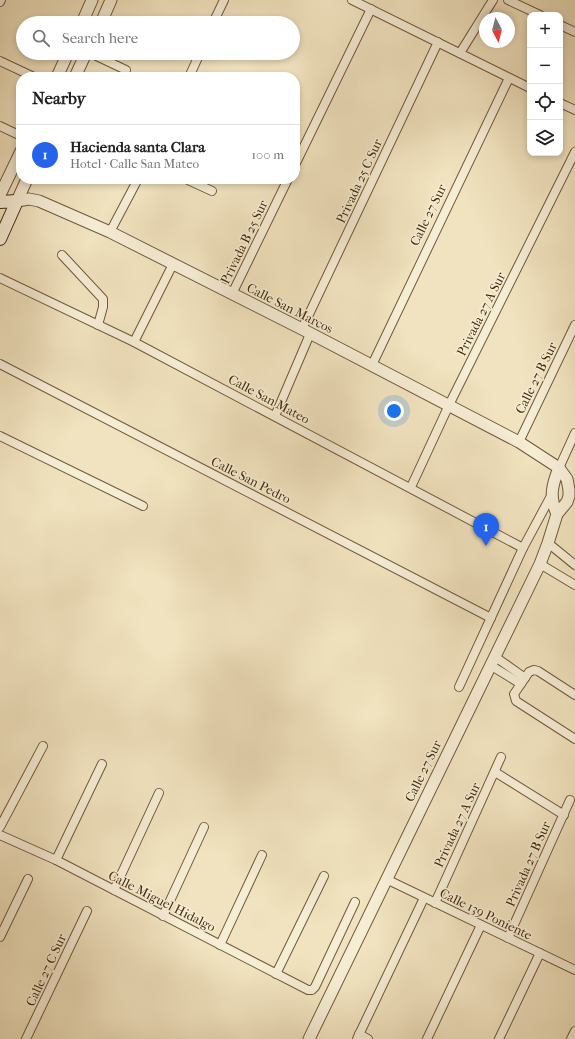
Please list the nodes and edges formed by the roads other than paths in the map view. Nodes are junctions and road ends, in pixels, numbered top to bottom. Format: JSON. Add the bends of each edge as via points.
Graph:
{"nodes":[{"id":1,"x":92,"y":0,"type":"edge"},
{"id":2,"x":112,"y":0,"type":"edge"},
{"id":3,"x":224,"y":0,"type":"edge"},
{"id":4,"x":352,"y":0,"type":"edge"},
{"id":5,"x":493,"y":0,"type":"edge"},
{"id":6,"x":508,"y":0,"type":"edge"},
{"id":7,"x":371,"y":9,"type":"junction"},
{"id":8,"x":534,"y":12,"type":"edge"},
{"id":9,"x":85,"y":16,"type":"edge"},
{"id":10,"x":104,"y":16,"type":"edge"},
{"id":11,"x":216,"y":16,"type":"edge"},
{"id":12,"x":563,"y":26,"type":"edge"},
{"id":13,"x":575,"y":32,"type":"edge"},
{"id":14,"x":438,"y":42,"type":"junction"},
{"id":15,"x":460,"y":53,"type":"junction"},
{"id":16,"x":64,"y":60,"type":"edge"},
{"id":17,"x":83,"y":60,"type":"edge"},
{"id":18,"x":105,"y":60,"type":"edge"},
{"id":19,"x":196,"y":60,"type":"edge"},
{"id":20,"x":0,"y":61,"type":"edge"},
{"id":21,"x":126,"y":70,"type":"dead end"},
{"id":22,"x":23,"y":72,"type":"edge"},
{"id":23,"x":58,"y":72,"type":"edge"},
{"id":24,"x":77,"y":72,"type":"edge"},
{"id":25,"x":190,"y":72,"type":"edge"},
{"id":26,"x":509,"y":78,"type":"junction"},
{"id":27,"x":527,"y":87,"type":"edge"},
{"id":28,"x":563,"y":104,"type":"edge"},
{"id":29,"x":575,"y":110,"type":"edge"},
{"id":30,"x":0,"y":126,"type":"edge"},
{"id":31,"x":16,"y":134,"type":"edge"},
{"id":32,"x":575,"y":152,"type":"edge"},
{"id":33,"x":300,"y":155,"type":"edge"},
{"id":34,"x":16,"y":161,"type":"edge"},
{"id":35,"x":25,"y":184,"type":"edge"},
{"id":36,"x":135,"y":184,"type":"edge"},
{"id":37,"x":197,"y":184,"type":"edge"},
{"id":38,"x":286,"y":184,"type":"edge"},
{"id":39,"x":212,"y":191,"type":"dead end"},
{"id":40,"x":0,"y":195,"type":"edge"},
{"id":41,"x":17,"y":200,"type":"junction"},
{"id":42,"x":0,"y":202,"type":"edge"},
{"id":43,"x":110,"y":232,"type":"junction"},
{"id":44,"x":0,"y":239,"type":"edge"},
{"id":45,"x":62,"y":255,"type":"dead end"},
{"id":46,"x":173,"y":264,"type":"junction"},
{"id":47,"x":0,"y":278,"type":"edge"},
{"id":48,"x":232,"y":294,"type":"junction"},
{"id":49,"x":575,"y":324,"type":"edge"},
{"id":50,"x":98,"y":325,"type":"junction"},
{"id":51,"x":306,"y":331,"type":"junction"},
{"id":52,"x":134,"y":342,"type":"junction"},
{"id":53,"x":0,"y":364,"type":"edge"},
{"id":54,"x":372,"y":365,"type":"junction"},
{"id":55,"x":449,"y":405,"type":"junction"},
{"id":56,"x":276,"y":416,"type":"junction"},
{"id":57,"x":575,"y":433,"type":"edge"},
{"id":58,"x":0,"y":436,"type":"edge"},
{"id":59,"x":519,"y":442,"type":"junction"},
{"id":60,"x":559,"y":468,"type":"junction"},
{"id":61,"x":411,"y":487,"type":"junction"},
{"id":62,"x":552,"y":493,"type":"junction"},
{"id":63,"x":143,"y":506,"type":"dead end"},
{"id":64,"x":557,"y":514,"type":"junction"},
{"id":65,"x":548,"y":543,"type":"junction"},
{"id":66,"x":523,"y":548,"type":"junction"},
{"id":67,"x":540,"y":564,"type":"junction"},
{"id":68,"x":575,"y":565,"type":"edge"},
{"id":69,"x":575,"y":585,"type":"edge"},
{"id":70,"x":491,"y":618,"type":"junction"},
{"id":71,"x":492,"y":660,"type":"junction"},
{"id":72,"x":523,"y":681,"type":"junction"},
{"id":73,"x":459,"y":687,"type":"dead end"},
{"id":74,"x":575,"y":695,"type":"edge"},
{"id":75,"x":575,"y":739,"type":"edge"},
{"id":76,"x":43,"y":746,"type":"dead end"},
{"id":77,"x":502,"y":757,"type":"dead end"},
{"id":78,"x":102,"y":764,"type":"dead end"},
{"id":79,"x":495,"y":772,"type":"junction"},
{"id":80,"x":159,"y":793,"type":"dead end"},
{"id":81,"x":570,"y":800,"type":"dead end"},
{"id":82,"x":564,"y":815,"type":"junction"},
{"id":83,"x":0,"y":827,"type":"edge"},
{"id":84,"x":204,"y":827,"type":"dead end"},
{"id":85,"x":0,"y":834,"type":"edge"},
{"id":86,"x":262,"y":855,"type":"dead end"},
{"id":87,"x":56,"y":860,"type":"junction"},
{"id":88,"x":324,"y":876,"type":"dead end"},
{"id":89,"x":28,"y":880,"type":"dead end"},
{"id":90,"x":386,"y":880,"type":"junction"},
{"id":91,"x":114,"y":890,"type":"junction"},
{"id":92,"x":424,"y":898,"type":"junction"},
{"id":93,"x":355,"y":902,"type":"dead end"},
{"id":94,"x":434,"y":903,"type":"junction"},
{"id":95,"x":87,"y":911,"type":"dead end"},
{"id":96,"x":163,"y":916,"type":"junction"},
{"id":97,"x":481,"y":925,"type":"junction"},
{"id":98,"x":0,"y":937,"type":"edge"},
{"id":99,"x":508,"y":938,"type":"junction"},
{"id":100,"x":220,"y":945,"type":"junction"},
{"id":101,"x":540,"y":953,"type":"junction"},
{"id":102,"x":575,"y":970,"type":"edge"},
{"id":103,"x":276,"y":974,"type":"junction"},
{"id":104,"x":575,"y":1031,"type":"edge"},
{"id":105,"x":358,"y":1037,"type":"edge"},
{"id":106,"x":26,"y":1039,"type":"edge"},
{"id":107,"x":309,"y":1039,"type":"edge"},
{"id":108,"x":368,"y":1039,"type":"edge"},
{"id":109,"x":427,"y":1039,"type":"edge"},
{"id":110,"x":499,"y":1039,"type":"edge"},
{"id":111,"x":571,"y":1039,"type":"edge"}],
"edges":[{"from":1,"to":9,"type":"street"},
{"from":2,"to":10,"type":"street"},
{"from":3,"to":11,"type":"street"},
{"from":4,"to":7,"type":"street"},
{"from":5,"to":15,"type":"street"},
{"from":6,"to":8,"type":"street"},
{"from":7,"to":14,"type":"street"},
{"from":7,"to":33,"type":"street"},
{"from":12,"to":13,"type":"street"},
{"from":14,"to":15,"type":"street"},
{"from":14,"to":51,"type":"street","name":"Privada 25 C Sur"},
{"from":15,"to":26,"type":"street"},
{"from":16,"to":23,"type":"street"},
{"from":17,"to":24,"type":"street"},
{"from":18,"to":21,"type":"street"},
{"from":19,"to":25,"type":"street"},
{"from":20,"to":22,"type":"street"},
{"from":26,"to":27,"type":"street"},
{"from":26,"to":54,"type":"street","name":"Calle 27 Sur"},
{"from":28,"to":29,"type":"street"},
{"from":30,"to":31,"type":"street"},
{"from":32,"to":55,"type":"street","name":"Privada 27 A Sur"},
{"from":34,"to":40,"type":"street"},
{"from":35,"to":41,"type":"street"},
{"from":36,"to":43,"type":"street"},
{"from":37,"to":39,"type":"street"},
{"from":38,"to":48,"type":"street","name":"Privada B 25 Sur"},
{"from":41,"to":42,"type":"main road","name":"Calle San Marcos"},
{"from":41,"to":43,"type":"street","name":"Calle San Marcos","via":[[40,201]]},
{"from":41,"to":44,"type":"main road"},
{"from":43,"to":46,"type":"street","name":"Calle San Marcos"},
{"from":45,"to":50,"type":"street","via":[[103,299]]},
{"from":46,"to":48,"type":"street","name":"Calle San Marcos"},
{"from":46,"to":52,"type":"street"},
{"from":47,"to":50,"type":"street","name":"Calle San Mateo"},
{"from":48,"to":51,"type":"street","name":"Calle San Marcos"},
{"from":49,"to":59,"type":"street","name":"Calle 27 B Sur"},
{"from":50,"to":52,"type":"street","name":"Calle San Mateo"},
{"from":51,"to":54,"type":"street","name":"Calle San Marcos"},
{"from":51,"to":56,"type":"street","name":"Privada 25 C Sur"},
{"from":52,"to":56,"type":"street","name":"Calle San Mateo"},
{"from":53,"to":70,"type":"street","name":"Calle San Pedro"},
{"from":54,"to":55,"type":"street","name":"Calle San Marcos"},
{"from":55,"to":59,"type":"street","name":"Calle San Marcos"},
{"from":55,"to":61,"type":"street","name":"Privada 27 A Sur"},
{"from":56,"to":61,"type":"street","name":"Calle San Mateo"},
{"from":57,"to":60,"type":"street"},
{"from":58,"to":63,"type":"street"},
{"from":59,"to":60,"type":"street","name":"Calle San Marcos"},
{"from":60,"to":62,"type":"street"},
{"from":60,"to":64,"type":"street","name":"Calle 27 Sur","via":[[567,479],[569,490],[567,502]]},
{"from":61,"to":66,"type":"street","name":"Calle San Mateo"},
{"from":62,"to":64,"type":"street","via":[[553,506]]},
{"from":62,"to":66,"type":"street"},
{"from":64,"to":65,"type":"street","name":"Calle 27 Sur"},
{"from":65,"to":67,"type":"street","name":"Calle 27 Sur"},
{"from":65,"to":68,"type":"street"},
{"from":66,"to":70,"type":"street"},
{"from":67,"to":69,"type":"street"},
{"from":67,"to":71,"type":"street","name":"Calle 27 Sur"},
{"from":70,"to":73,"type":"street"},
{"from":71,"to":72,"type":"street"},
{"from":71,"to":90,"type":"street","name":"Calle 27 Sur"},
{"from":72,"to":74,"type":"street","via":[[529,672],[538,671]]},
{"from":72,"to":75,"type":"street","via":[[514,694],[516,701]]},
{"from":76,"to":83,"type":"street"},
{"from":77,"to":79,"type":"street","name":"Privada 27 A Sur"},
{"from":78,"to":87,"type":"street"},
{"from":79,"to":82,"type":"street"},
{"from":79,"to":94,"type":"street","name":"Privada 27 A Sur"},
{"from":80,"to":91,"type":"street"},
{"from":81,"to":82,"type":"street","name":"Privada 27 B Sur"},
{"from":82,"to":99,"type":"street","name":"Privada 27 B Sur"},
{"from":84,"to":96,"type":"street"},
{"from":85,"to":87,"type":"street","name":"Calle Miguel Hidalgo"},
{"from":86,"to":100,"type":"street"},
{"from":87,"to":91,"type":"street","name":"Calle Miguel Hidalgo"},
{"from":88,"to":103,"type":"street"},
{"from":89,"to":98,"type":"street"},
{"from":90,"to":92,"type":"street","name":"Calle 139 Poniente"},
{"from":90,"to":107,"type":"street","name":"Calle 27 Sur"},
{"from":91,"to":96,"type":"street","name":"Calle Miguel Hidalgo"},
{"from":92,"to":94,"type":"street","name":"Calle 139 Poniente"},
{"from":92,"to":105,"type":"street"},
{"from":93,"to":103,"type":"street","name":"Calle Miguel Hidalgo","via":[[315,988],[308,990]]},
{"from":94,"to":97,"type":"street","name":"Calle 139 Poniente"},
{"from":95,"to":106,"type":"street","name":"Calle 27 C Sur"},
{"from":96,"to":100,"type":"street","name":"Calle Miguel Hidalgo"},
{"from":97,"to":99,"type":"street","name":"Calle 139 Poniente"},
{"from":97,"to":109,"type":"street"},
{"from":99,"to":101,"type":"street","name":"Calle 139 Poniente"},
{"from":100,"to":103,"type":"street","name":"Calle Miguel Hidalgo"},
{"from":101,"to":102,"type":"street","name":"Calle 139 Poniente"},
{"from":101,"to":110,"type":"street"},
{"from":104,"to":111,"type":"street"},
{"from":105,"to":108,"type":"street"}]}
